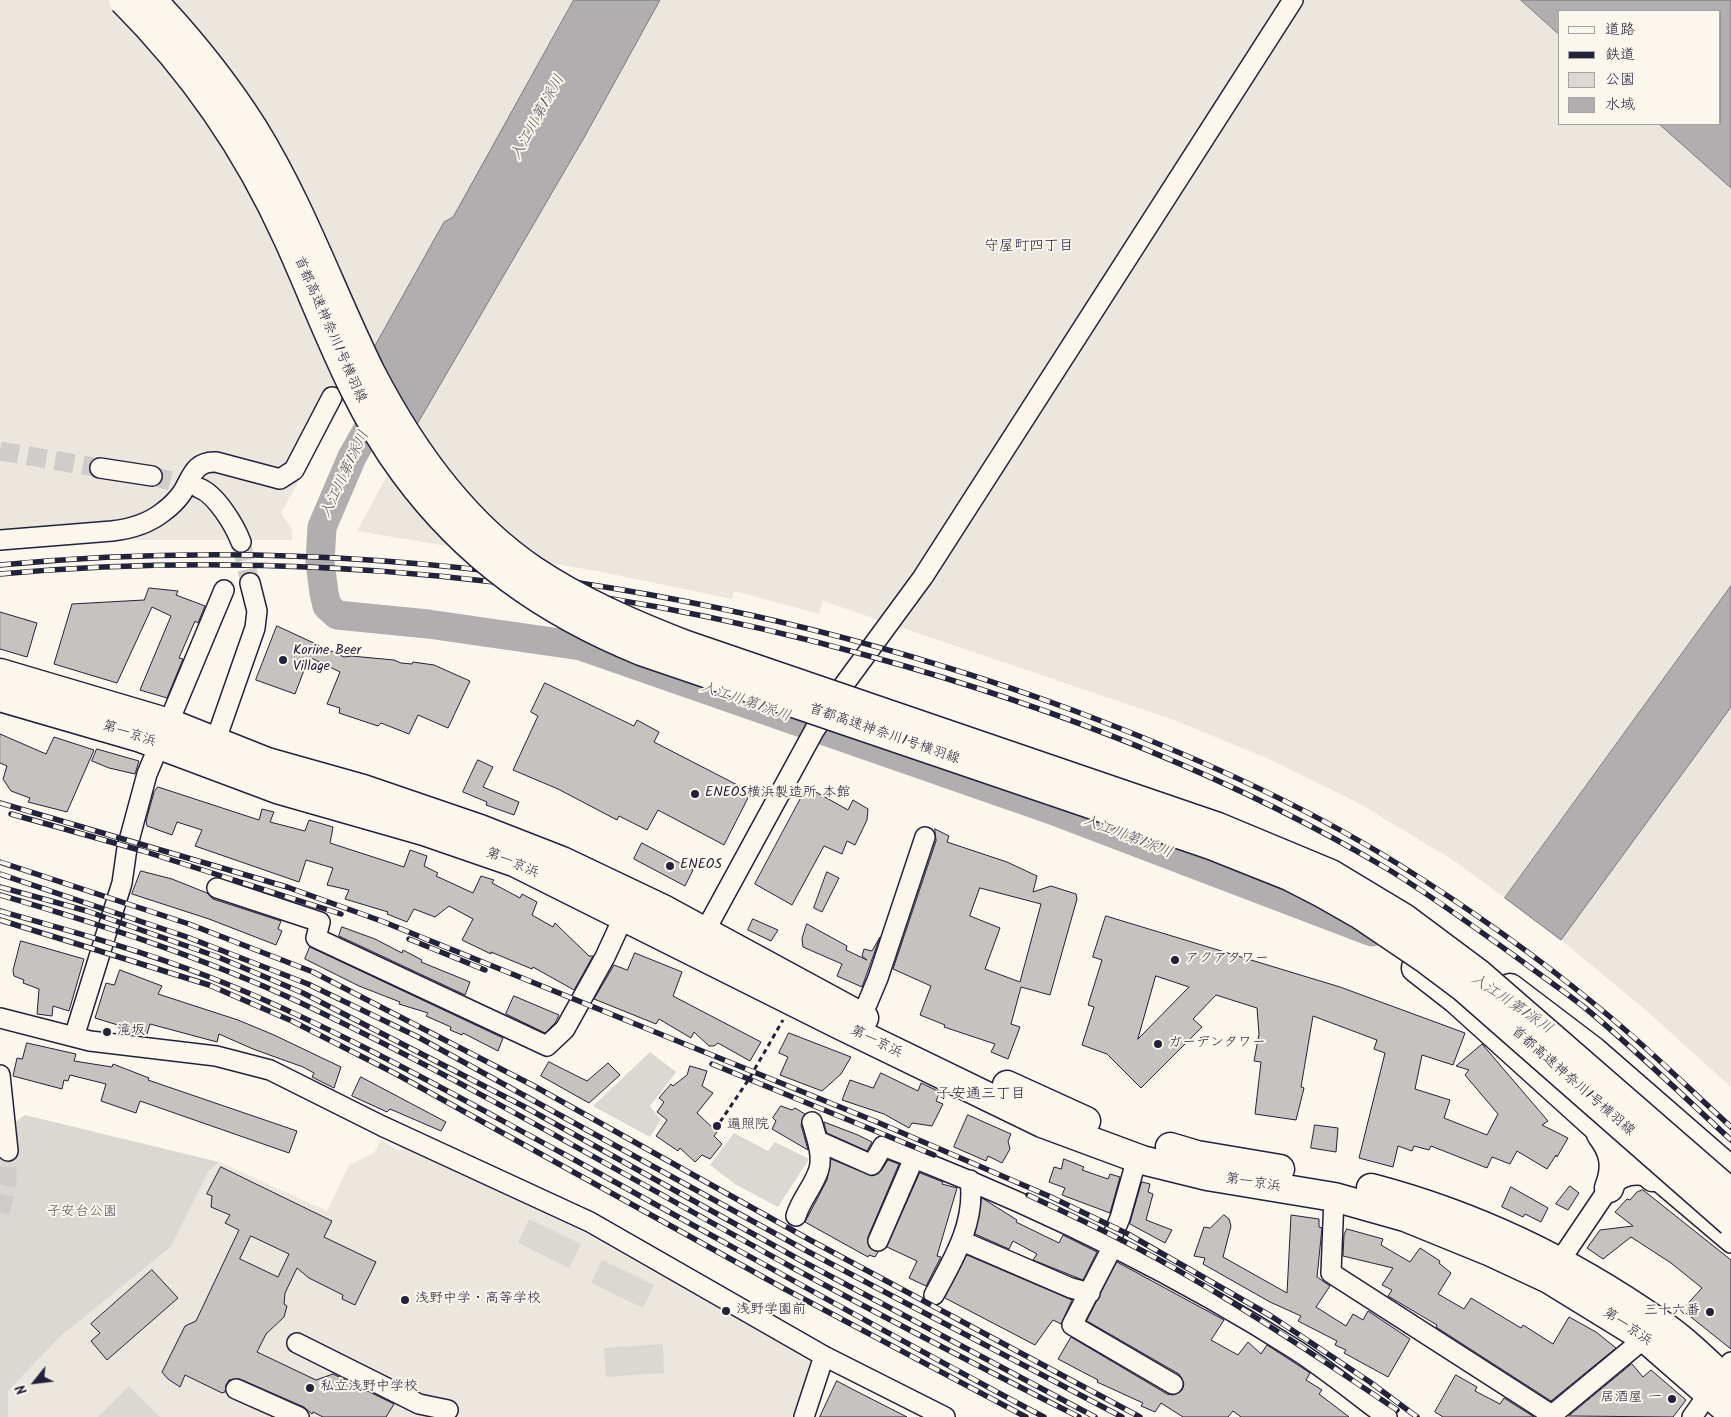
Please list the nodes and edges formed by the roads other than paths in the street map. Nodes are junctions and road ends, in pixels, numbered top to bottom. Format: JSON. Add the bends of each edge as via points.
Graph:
{"nodes":[{"id":1,"x":123,"y":0,"type":"edge"},
{"id":2,"x":152,"y":0,"type":"edge"},
{"id":3,"x":1293,"y":0,"type":"edge"},
{"id":4,"x":332,"y":397,"type":"dead end"},
{"id":5,"x":100,"y":468,"type":"tunnel mouth"},
{"id":6,"x":152,"y":476,"type":"tunnel mouth"},
{"id":7,"x":199,"y":488,"type":"tunnel mouth"},
{"id":8,"x":0,"y":540,"type":"edge"},
{"id":9,"x":241,"y":542,"type":"tunnel mouth"},
{"id":10,"x":250,"y":583,"type":"tunnel mouth"},
{"id":11,"x":224,"y":590,"type":"dead end"},
{"id":12,"x":0,"y":674,"type":"edge"},
{"id":13,"x":0,"y":697,"type":"edge"},
{"id":14,"x":164,"y":734,"type":"junction"},
{"id":15,"x":217,"y":743,"type":"junction"},
{"id":16,"x":925,"y":837,"type":"dead end"},
{"id":17,"x":1250,"y":860,"type":"junction"},
{"id":18,"x":218,"y":888,"type":"dead end"},
{"id":19,"x":623,"y":918,"type":"junction"},
{"id":20,"x":700,"y":941,"type":"junction"},
{"id":21,"x":1441,"y":944,"type":"junction"},
{"id":22,"x":862,"y":1016,"type":"junction"},
{"id":23,"x":0,"y":1018,"type":"edge"},
{"id":24,"x":74,"y":1038,"type":"junction"},
{"id":25,"x":0,"y":1075,"type":"edge"},
{"id":26,"x":812,"y":1122,"type":"dead end"},
{"id":27,"x":1596,"y":1127,"type":"junction"},
{"id":28,"x":818,"y":1141,"type":"junction"},
{"id":29,"x":8,"y":1152,"type":"tunnel mouth"},
{"id":30,"x":914,"y":1158,"type":"junction"},
{"id":31,"x":1137,"y":1158,"type":"junction"},
{"id":32,"x":1731,"y":1171,"type":"edge"},
{"id":33,"x":1653,"y":1177,"type":"junction"},
{"id":34,"x":970,"y":1180,"type":"junction"},
{"id":35,"x":1608,"y":1188,"type":"junction"},
{"id":36,"x":1731,"y":1193,"type":"edge"},
{"id":37,"x":1334,"y":1197,"type":"junction"},
{"id":38,"x":796,"y":1216,"type":"dead end"},
{"id":39,"x":1731,"y":1222,"type":"edge"},
{"id":40,"x":878,"y":1241,"type":"dead end"},
{"id":41,"x":962,"y":1241,"type":"junction"},
{"id":42,"x":1731,"y":1243,"type":"edge"},
{"id":43,"x":1111,"y":1245,"type":"junction"},
{"id":44,"x":1554,"y":1270,"type":"junction"},
{"id":45,"x":1090,"y":1293,"type":"junction"},
{"id":46,"x":934,"y":1295,"type":"dead end"},
{"id":47,"x":1645,"y":1338,"type":"junction"},
{"id":48,"x":297,"y":1344,"type":"dead end"},
{"id":49,"x":824,"y":1356,"type":"junction"},
{"id":50,"x":1723,"y":1379,"type":"edge"},
{"id":51,"x":1173,"y":1384,"type":"dead end"},
{"id":52,"x":236,"y":1389,"type":"dead end"},
{"id":53,"x":924,"y":1412,"type":"edge"},
{"id":54,"x":1731,"y":1413,"type":"edge"},
{"id":55,"x":1554,"y":1416,"type":"edge"},
{"id":56,"x":299,"y":1417,"type":"edge"},
{"id":57,"x":441,"y":1417,"type":"edge"},
{"id":58,"x":804,"y":1417,"type":"edge"},
{"id":59,"x":945,"y":1417,"type":"edge"},
{"id":60,"x":1387,"y":1417,"type":"edge"},
{"id":61,"x":1692,"y":1417,"type":"edge"}],
"edges":[{"from":1,"to":17,"type":"highway","name":"首都高速神奈川1号横羽線","bridge":true,"via":[[188,72],[252,170],[288,238],[354,388],[404,472],[462,539],[518,586],[604,636],[682,667]]},
{"from":2,"to":21,"type":"highway","name":"首都高速神奈川1号横羽線","bridge":true,"via":[[216,73],[254,129],[288,192],[371,373],[419,454],[477,522],[532,569],[610,614],[695,649],[1257,842],[1340,879]]},
{"from":3,"to":20,"type":"street","bridge":true,"via":[[923,576],[843,686]]},
{"from":4,"to":8,"type":"street","via":[[294,470],[280,479],[206,461],[193,471],[174,502],[147,522],[112,531]]},
{"from":5,"to":6,"type":"street"},
{"from":7,"to":9,"type":"street","via":[[219,505]]},
{"from":10,"to":15,"type":"street","via":[[257,611],[256,628]]},
{"from":11,"to":14,"type":"street"},
{"from":12,"to":14,"type":"highway","name":"第一京浜"},
{"from":13,"to":14,"type":"highway","name":"第一京浜"},
{"from":14,"to":15,"type":"highway","name":"第一京浜"},
{"from":14,"to":19,"type":"highway","name":"第一京浜","via":[[277,789],[424,831],[514,862]]},
{"from":14,"to":24,"type":"street","via":[[146,774],[127,848],[122,883]]},
{"from":15,"to":20,"type":"highway","name":"第一京浜","via":[[267,762],[363,789],[480,829],[562,862]]},
{"from":16,"to":22,"type":"street"},
{"from":17,"to":27,"type":"highway","bridge":true,"via":[[1351,919],[1421,971]]},
{"from":17,"to":39,"type":"highway","name":"首都高速神奈川1号横羽線","bridge":true,"via":[[1289,876],[1360,914],[1463,987]]},
{"from":18,"to":19,"type":"street","via":[[320,922],[316,938],[546,1046],[565,1029]]},
{"from":19,"to":20,"type":"highway","name":"第一京浜"},
{"from":20,"to":22,"type":"highway","name":"第一京浜"},
{"from":20,"to":31,"type":"highway","name":"第一京浜","via":[[1042,1123]]},
{"from":21,"to":32,"type":"highway","bridge":true,"via":[[1565,1028]]},
{"from":21,"to":36,"type":"highway","name":"首都高速神奈川1号横羽線","bridge":true,"via":[[1510,999]]},
{"from":22,"to":44,"type":"highway","name":"第一京浜","via":[[1096,1126],[1197,1155],[1334,1179],[1421,1201]]},
{"from":23,"to":24,"type":"street"},
{"from":24,"to":49,"type":"street","via":[[216,1056],[270,1070],[382,1126],[590,1222]]},
{"from":25,"to":29,"type":"street"},
{"from":26,"to":28,"type":"street"},
{"from":27,"to":33,"type":"highway"},
{"from":27,"to":35,"type":"highway","via":[[1613,1153],[1615,1164]]},
{"from":28,"to":30,"type":"street","via":[[872,1165],[883,1146]]},
{"from":28,"to":38,"type":"street","via":[[820,1168]]},
{"from":30,"to":34,"type":"street"},
{"from":30,"to":40,"type":"street"},
{"from":31,"to":37,"type":"highway","name":"第一京浜","via":[[1206,1176]]},
{"from":31,"to":43,"type":"street"},
{"from":33,"to":35,"type":"street","via":[[1628,1175]]},
{"from":33,"to":42,"type":"street"},
{"from":34,"to":41,"type":"street","via":[[971,1199]]},
{"from":34,"to":43,"type":"street"},
{"from":35,"to":44,"type":"street"},
{"from":37,"to":44,"type":"highway","name":"第一京浜","via":[[1405,1217],[1491,1252]]},
{"from":37,"to":55,"type":"street","via":[[1332,1273]]},
{"from":41,"to":45,"type":"street","via":[[1071,1288]]},
{"from":41,"to":46,"type":"street"},
{"from":43,"to":45,"type":"street"},
{"from":43,"to":60,"type":"street","via":[[1298,1351]]},
{"from":44,"to":47,"type":"highway","name":"第一京浜"},
{"from":44,"to":50,"type":"highway","name":"第一京浜","via":[[1660,1324]]},
{"from":45,"to":51,"type":"street","via":[[1072,1325]]},
{"from":47,"to":50,"type":"highway","name":"第一京浜"},
{"from":47,"to":55,"type":"street"},
{"from":48,"to":57,"type":"street","via":[[419,1404],[448,1410]]},
{"from":49,"to":53,"type":"street"},
{"from":49,"to":58,"type":"street"},
{"from":50,"to":54,"type":"highway","name":"第一京浜"},
{"from":50,"to":61,"type":"street"},
{"from":52,"to":56,"type":"street"},
{"from":53,"to":59,"type":"street"}]}
